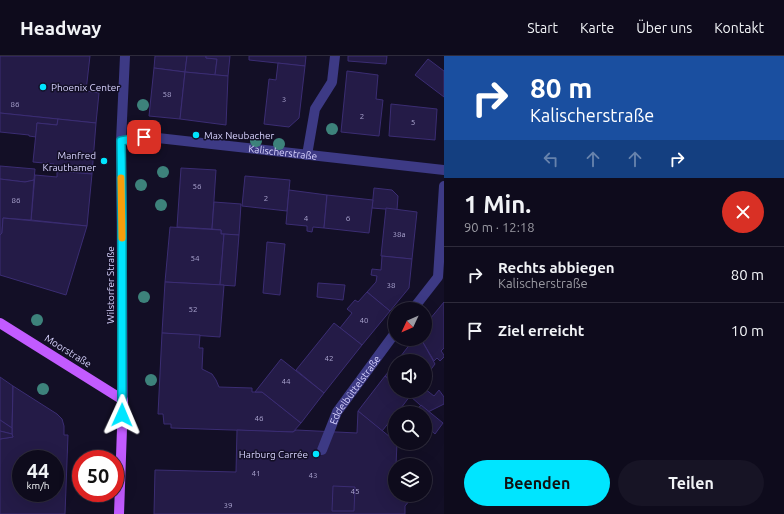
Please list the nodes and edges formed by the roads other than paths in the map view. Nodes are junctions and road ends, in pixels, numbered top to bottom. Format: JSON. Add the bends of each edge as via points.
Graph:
{"nodes":[{"id":1,"x":125,"y":56,"type":"edge"},
{"id":2,"x":335,"y":56,"type":"edge"},
{"id":3,"x":121,"y":141,"type":"junction"},
{"id":4,"x":307,"y":155,"type":"junction"},
{"id":5,"x":444,"y":170,"type":"edge"},
{"id":6,"x":444,"y":186,"type":"edge"},
{"id":7,"x":442,"y":247,"type":"edge"},
{"id":8,"x":419,"y":302,"type":"edge"},
{"id":9,"x":0,"y":323,"type":"edge"},
{"id":10,"x":388,"y":343,"type":"edge"},
{"id":11,"x":123,"y":400,"type":"junction"},
{"id":12,"x":322,"y":450,"type":"dead end"},
{"id":13,"x":119,"y":514,"type":"edge"}],
"edges":[{"from":1,"to":3,"type":"street","name":"Wilstorfer Straße"},
{"from":2,"to":4,"type":"street","via":[[332,82],[315,109]]},
{"from":3,"to":4,"type":"street","name":"Kalischerstraße","via":[[144,137]]},
{"from":3,"to":11,"type":"street","name":"Wilstorfer Straße"},
{"from":4,"to":5,"type":"street","name":"Kalischerstraße"},
{"from":6,"to":7,"type":"street"},
{"from":7,"to":8,"type":"street","via":[[438,277]]},
{"from":9,"to":11,"type":"main road","name":"Moorstraße"},
{"from":10,"to":12,"type":"street","name":"Eddelbüttelstraße","via":[[337,412]]},
{"from":11,"to":13,"type":"main road","name":"Wilstorfer Straße"}]}
